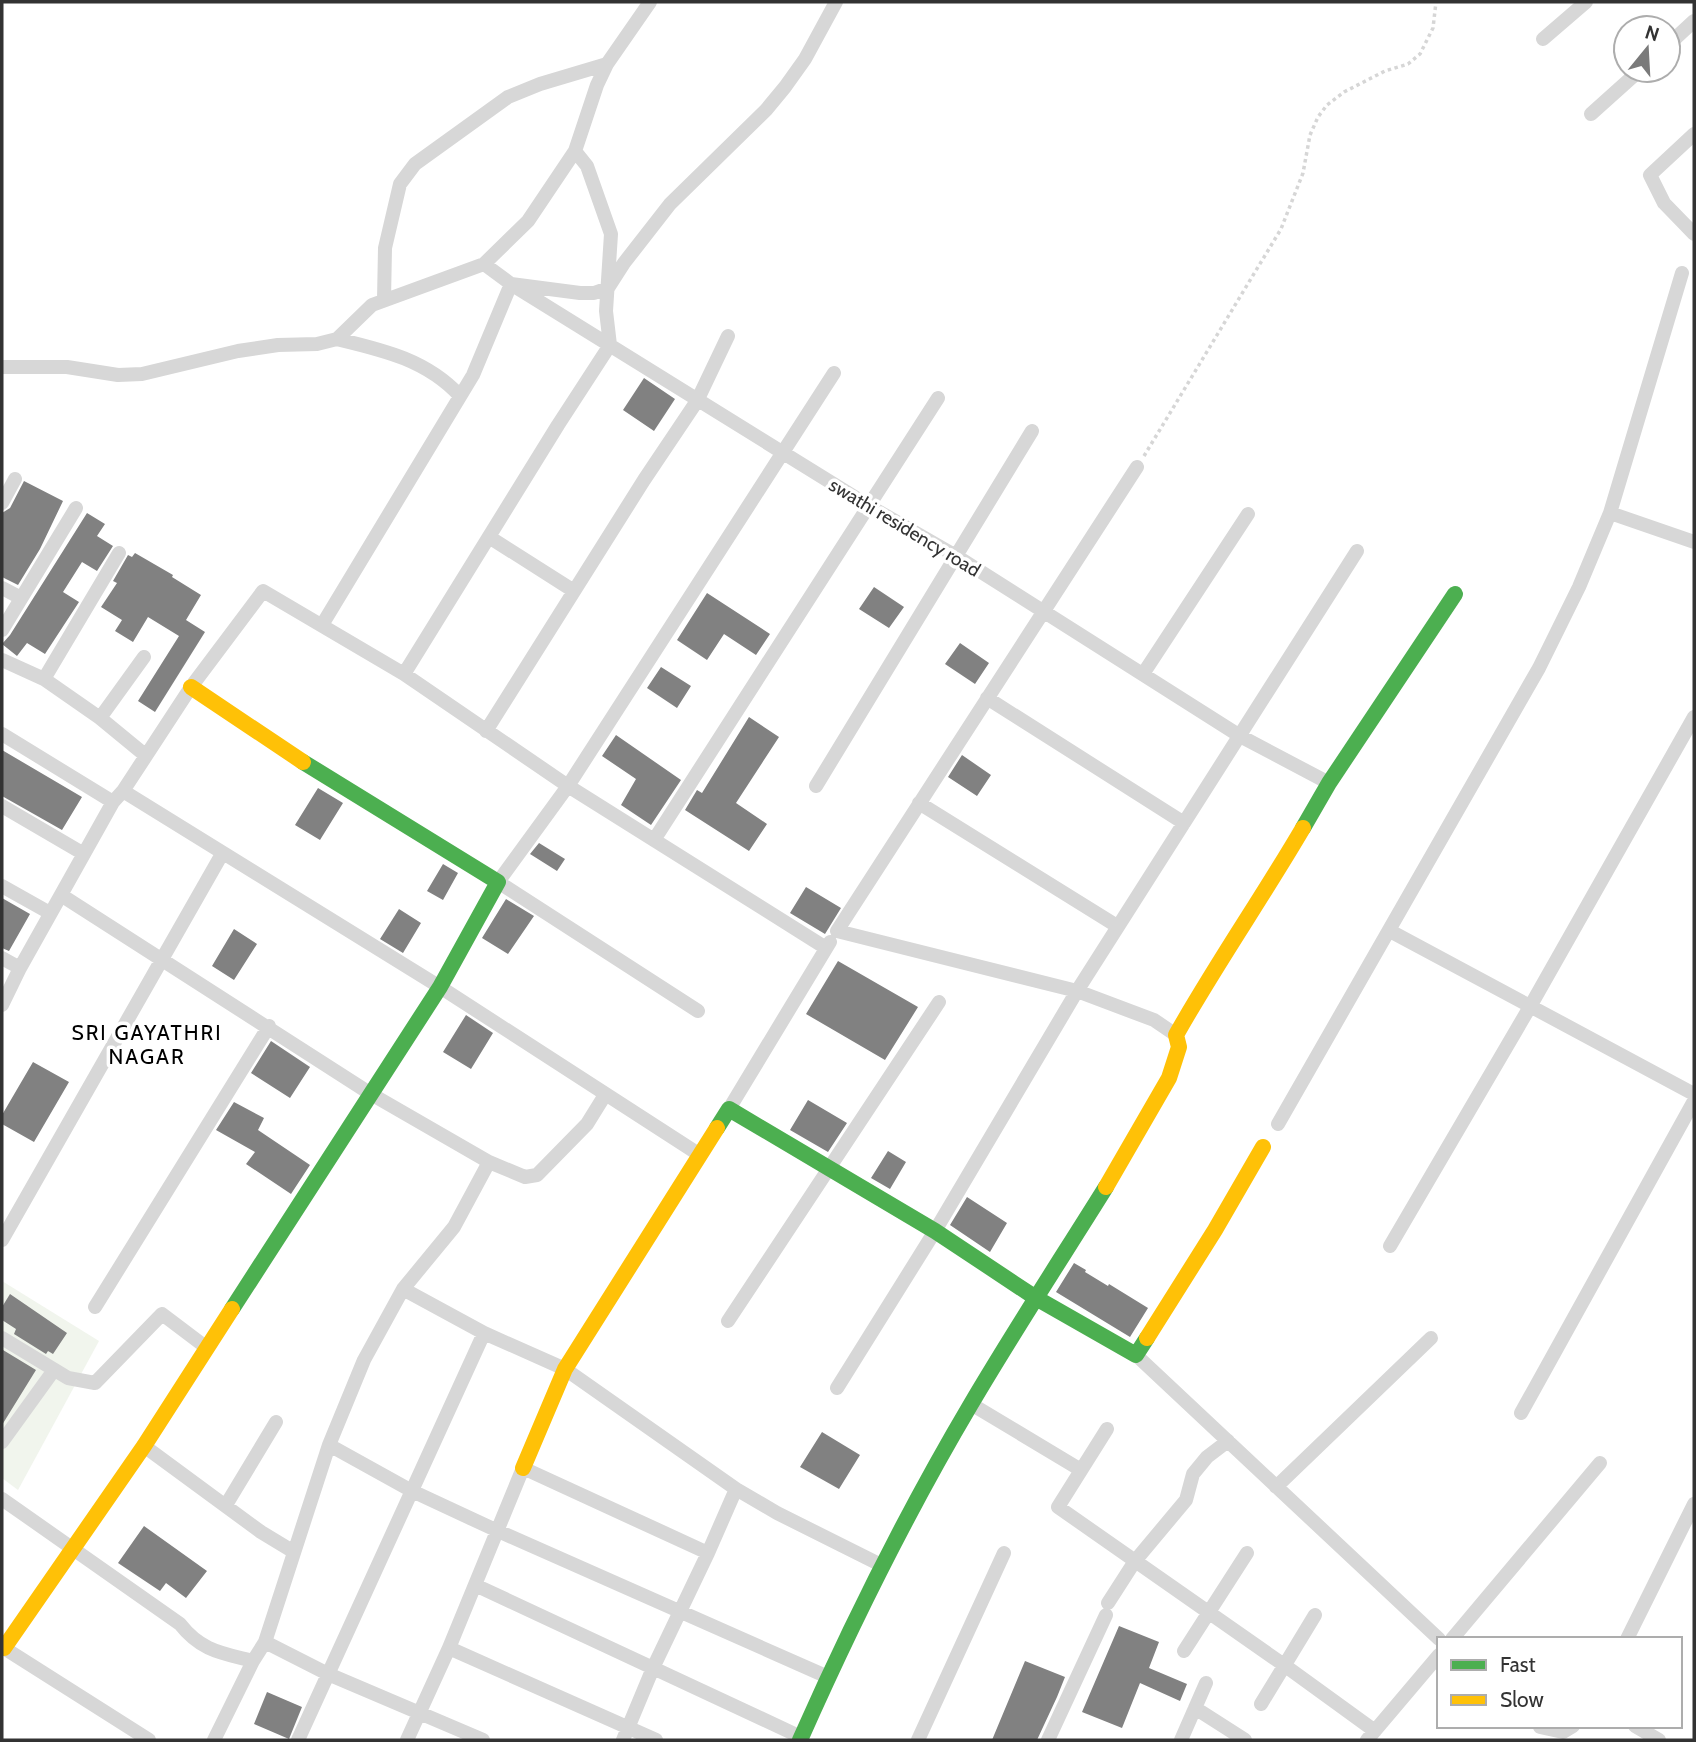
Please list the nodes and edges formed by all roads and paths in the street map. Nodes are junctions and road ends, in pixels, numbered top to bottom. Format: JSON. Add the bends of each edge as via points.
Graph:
{"nodes":[{"id":1,"x":650,"y":2,"type":"edge"},
{"id":2,"x":836,"y":2,"type":"edge"},
{"id":3,"x":1436,"y":2,"type":"edge"},
{"id":4,"x":1586,"y":2,"type":"edge"},
{"id":5,"x":1543,"y":39,"type":"dead end"},
{"id":6,"x":607,"y":64,"type":"junction"},
{"id":7,"x":1624,"y":84,"type":"edge"},
{"id":8,"x":1591,"y":114,"type":"dead end"},
{"id":9,"x":1694,"y":134,"type":"edge"},
{"id":10,"x":575,"y":151,"type":"junction"},
{"id":11,"x":1694,"y":234,"type":"edge"},
{"id":12,"x":484,"y":264,"type":"junction"},
{"id":13,"x":1682,"y":273,"type":"dead end"},
{"id":14,"x":511,"y":284,"type":"junction"},
{"id":15,"x":608,"y":288,"type":"junction"},
{"id":16,"x":384,"y":300,"type":"junction"},
{"id":17,"x":728,"y":336,"type":"dead end"},
{"id":18,"x":337,"y":338,"type":"junction"},
{"id":19,"x":610,"y":345,"type":"junction"},
{"id":20,"x":2,"y":366,"type":"edge"},
{"id":21,"x":834,"y":373,"type":"dead end"},
{"id":22,"x":460,"y":396,"type":"junction"},
{"id":23,"x":938,"y":398,"type":"dead end"},
{"id":24,"x":697,"y":401,"type":"junction"},
{"id":25,"x":1032,"y":431,"type":"dead end"},
{"id":26,"x":783,"y":453,"type":"junction"},
{"id":27,"x":1137,"y":467,"type":"joint"},
{"id":28,"x":15,"y":479,"type":"dead end"},
{"id":29,"x":2,"y":503,"type":"edge"},
{"id":30,"x":869,"y":506,"type":"junction"},
{"id":31,"x":76,"y":508,"type":"dead end"},
{"id":32,"x":1248,"y":513,"type":"dead end"},
{"id":33,"x":1611,"y":513,"type":"junction"},
{"id":34,"x":489,"y":537,"type":"junction"},
{"id":35,"x":1694,"y":542,"type":"edge"},
{"id":36,"x":1357,"y":551,"type":"dead end"},
{"id":37,"x":119,"y":553,"type":"dead end"},
{"id":38,"x":956,"y":556,"type":"junction"},
{"id":39,"x":2,"y":588,"type":"edge"},
{"id":40,"x":574,"y":591,"type":"junction"},
{"id":41,"x":1455,"y":594,"type":"dead end"},
{"id":42,"x":21,"y":598,"type":"junction"},
{"id":43,"x":1044,"y":611,"type":"junction"},
{"id":44,"x":322,"y":625,"type":"junction"},
{"id":45,"x":2,"y":630,"type":"edge"},
{"id":46,"x":144,"y":657,"type":"dead end"},
{"id":47,"x":2,"y":660,"type":"edge"},
{"id":48,"x":404,"y":674,"type":"junction"},
{"id":49,"x":1143,"y":674,"type":"junction"},
{"id":50,"x":44,"y":680,"type":"junction"},
{"id":51,"x":191,"y":687,"type":"junction"},
{"id":52,"x":987,"y":698,"type":"junction"},
{"id":53,"x":1694,"y":717,"type":"edge"},
{"id":54,"x":100,"y":718,"type":"junction"},
{"id":55,"x":486,"y":731,"type":"junction"},
{"id":56,"x":2,"y":734,"type":"edge"},
{"id":57,"x":1240,"y":736,"type":"junction"},
{"id":58,"x":145,"y":755,"type":"junction"},
{"id":59,"x":1329,"y":783,"type":"junction"},
{"id":60,"x":568,"y":786,"type":"junction"},
{"id":61,"x":816,"y":786,"type":"dead end"},
{"id":62,"x":118,"y":796,"type":"junction"},
{"id":63,"x":919,"y":803,"type":"junction"},
{"id":64,"x":2,"y":806,"type":"edge"},
{"id":65,"x":1184,"y":823,"type":"junction"},
{"id":66,"x":654,"y":840,"type":"junction"},
{"id":67,"x":84,"y":854,"type":"junction"},
{"id":68,"x":222,"y":854,"type":"junction"},
{"id":69,"x":498,"y":882,"type":"junction"},
{"id":70,"x":2,"y":886,"type":"edge"},
{"id":71,"x":61,"y":895,"type":"junction"},
{"id":72,"x":50,"y":914,"type":"junction"},
{"id":73,"x":1118,"y":926,"type":"junction"},
{"id":74,"x":837,"y":931,"type":"junction"},
{"id":75,"x":1390,"y":931,"type":"junction"},
{"id":76,"x":826,"y":948,"type":"junction"},
{"id":77,"x":2,"y":958,"type":"edge"},
{"id":78,"x":161,"y":961,"type":"junction"},
{"id":79,"x":20,"y":968,"type":"junction"},
{"id":80,"x":440,"y":987,"type":"junction"},
{"id":81,"x":1077,"y":991,"type":"junction"},
{"id":82,"x":939,"y":1002,"type":"dead end"},
{"id":83,"x":2,"y":1005,"type":"edge"},
{"id":84,"x":1531,"y":1005,"type":"junction"},
{"id":85,"x":698,"y":1011,"type":"dead end"},
{"id":86,"x":269,"y":1026,"type":"junction"},
{"id":87,"x":1176,"y":1035,"type":"junction"},
{"id":88,"x":371,"y":1094,"type":"junction"},
{"id":89,"x":1694,"y":1094,"type":"edge"},
{"id":90,"x":605,"y":1095,"type":"junction"},
{"id":91,"x":1694,"y":1101,"type":"edge"},
{"id":92,"x":729,"y":1109,"type":"junction"},
{"id":93,"x":1278,"y":1124,"type":"dead end"},
{"id":94,"x":1263,"y":1147,"type":"dead end"},
{"id":95,"x":700,"y":1155,"type":"junction"},
{"id":96,"x":489,"y":1162,"type":"junction"},
{"id":97,"x":831,"y":1169,"type":"junction"},
{"id":98,"x":935,"y":1231,"type":"junction"},
{"id":99,"x":2,"y":1240,"type":"edge"},
{"id":100,"x":1390,"y":1246,"type":"dead end"},
{"id":101,"x":403,"y":1289,"type":"junction"},
{"id":102,"x":1036,"y":1298,"type":"junction"},
{"id":103,"x":95,"y":1307,"type":"dead end"},
{"id":104,"x":728,"y":1321,"type":"dead end"},
{"id":105,"x":484,"y":1333,"type":"junction"},
{"id":106,"x":2,"y":1338,"type":"edge"},
{"id":107,"x":1431,"y":1338,"type":"dead end"},
{"id":108,"x":207,"y":1348,"type":"junction"},
{"id":109,"x":1136,"y":1355,"type":"junction"},
{"id":110,"x":565,"y":1369,"type":"junction"},
{"id":111,"x":54,"y":1370,"type":"junction"},
{"id":112,"x":837,"y":1388,"type":"dead end"},
{"id":113,"x":971,"y":1404,"type":"junction"},
{"id":114,"x":1521,"y":1413,"type":"dead end"},
{"id":115,"x":276,"y":1422,"type":"dead end"},
{"id":116,"x":1107,"y":1429,"type":"dead end"},
{"id":117,"x":1228,"y":1441,"type":"junction"},
{"id":118,"x":2,"y":1442,"type":"edge"},
{"id":119,"x":329,"y":1445,"type":"junction"},
{"id":120,"x":144,"y":1446,"type":"junction"},
{"id":121,"x":1600,"y":1463,"type":"dead end"},
{"id":122,"x":523,"y":1468,"type":"junction"},
{"id":123,"x":1081,"y":1470,"type":"junction"},
{"id":124,"x":1276,"y":1487,"type":"junction"},
{"id":125,"x":736,"y":1489,"type":"junction"},
{"id":126,"x":412,"y":1491,"type":"junction"},
{"id":127,"x":2,"y":1499,"type":"edge"},
{"id":128,"x":1694,"y":1504,"type":"edge"},
{"id":129,"x":226,"y":1505,"type":"junction"},
{"id":130,"x":498,"y":1531,"type":"junction"},
{"id":131,"x":72,"y":1548,"type":"junction"},
{"id":132,"x":293,"y":1552,"type":"junction"},
{"id":133,"x":708,"y":1553,"type":"junction"},
{"id":134,"x":1004,"y":1553,"type":"dead end"},
{"id":135,"x":1247,"y":1553,"type":"dead end"},
{"id":136,"x":1135,"y":1561,"type":"junction"},
{"id":137,"x":883,"y":1566,"type":"junction"},
{"id":138,"x":475,"y":1585,"type":"junction"},
{"id":139,"x":681,"y":1611,"type":"junction"},
{"id":140,"x":1209,"y":1612,"type":"junction"},
{"id":141,"x":1315,"y":1615,"type":"dead end"},
{"id":142,"x":1454,"y":1637,"type":"edge"},
{"id":143,"x":1628,"y":1637,"type":"edge"},
{"id":144,"x":1437,"y":1638,"type":"edge"},
{"id":145,"x":265,"y":1642,"type":"junction"},
{"id":146,"x":3,"y":1647,"type":"edge"},
{"id":147,"x":449,"y":1648,"type":"junction"},
{"id":148,"x":1184,"y":1651,"type":"dead end"},
{"id":149,"x":1437,"y":1657,"type":"edge"},
{"id":150,"x":253,"y":1661,"type":"junction"},
{"id":151,"x":1284,"y":1665,"type":"junction"},
{"id":152,"x":653,"y":1668,"type":"junction"},
{"id":153,"x":328,"y":1674,"type":"junction"},
{"id":154,"x":828,"y":1677,"type":"junction"},
{"id":155,"x":1206,"y":1683,"type":"dead end"},
{"id":156,"x":1261,"y":1704,"type":"dead end"},
{"id":157,"x":1195,"y":1708,"type":"junction"},
{"id":158,"x":419,"y":1714,"type":"junction"},
{"id":159,"x":1548,"y":1728,"type":"edge"},
{"id":160,"x":1570,"y":1728,"type":"edge"},
{"id":161,"x":1638,"y":1728,"type":"edge"},
{"id":162,"x":626,"y":1733,"type":"edge"},
{"id":163,"x":1371,"y":1735,"type":"edge"},
{"id":164,"x":801,"y":1739,"type":"edge"},
{"id":165,"x":149,"y":1740,"type":"edge"},
{"id":166,"x":214,"y":1740,"type":"edge"},
{"id":167,"x":298,"y":1740,"type":"edge"},
{"id":168,"x":407,"y":1740,"type":"edge"},
{"id":169,"x":484,"y":1740,"type":"edge"},
{"id":170,"x":656,"y":1740,"type":"edge"},
{"id":171,"x":918,"y":1740,"type":"edge"},
{"id":172,"x":1048,"y":1740,"type":"edge"},
{"id":173,"x":1181,"y":1740,"type":"edge"},
{"id":174,"x":1245,"y":1740,"type":"edge"},
{"id":175,"x":1659,"y":1740,"type":"edge"}],
"edges":[{"from":1,"to":6,"type":"street"},
{"from":2,"to":15,"type":"street","via":[[785,88],[670,205]]},
{"from":3,"to":27,"type":"path","via":[[1433,28],[1420,54],[1408,64],[1344,92],[1318,117],[1281,229]]},
{"from":4,"to":5,"type":"street"},
{"from":6,"to":10,"type":"street"},
{"from":6,"to":16,"type":"street","via":[[508,97],[405,174],[385,248]]},
{"from":7,"to":8,"type":"street"},
{"from":9,"to":11,"type":"street","via":[[1650,175],[1664,202]]},
{"from":10,"to":12,"type":"street","via":[[528,221]]},
{"from":10,"to":15,"type":"street","via":[[587,166],[611,234]]},
{"from":12,"to":14,"type":"street","name":"swathi residency road"},
{"from":12,"to":16,"type":"street"},
{"from":13,"to":33,"type":"street"},
{"from":14,"to":15,"type":"street","via":[[580,293]]},
{"from":14,"to":19,"type":"street","name":"swathi residency road"},
{"from":14,"to":22,"type":"street"},
{"from":15,"to":19,"type":"street"},
{"from":16,"to":18,"type":"street","via":[[358,316]]},
{"from":17,"to":24,"type":"street"},
{"from":18,"to":20,"type":"street","via":[[238,351],[142,373]]},
{"from":18,"to":22,"type":"street","via":[[408,359],[446,381]]},
{"from":19,"to":24,"type":"street","name":"swathi residency road"},
{"from":19,"to":34,"type":"street"},
{"from":21,"to":26,"type":"street"},
{"from":22,"to":44,"type":"street"},
{"from":23,"to":30,"type":"street"},
{"from":24,"to":26,"type":"street","name":"swathi residency road"},
{"from":24,"to":40,"type":"street"},
{"from":25,"to":38,"type":"street"},
{"from":26,"to":30,"type":"street","name":"swathi residency road"},
{"from":26,"to":60,"type":"street"},
{"from":27,"to":43,"type":"street"},
{"from":28,"to":29,"type":"street"},
{"from":30,"to":38,"type":"street","name":"swathi residency road"},
{"from":30,"to":66,"type":"street"},
{"from":31,"to":42,"type":"street"},
{"from":32,"to":49,"type":"street"},
{"from":33,"to":35,"type":"street"},
{"from":33,"to":75,"type":"street","via":[[1539,668]]},
{"from":34,"to":40,"type":"street"},
{"from":34,"to":48,"type":"street"},
{"from":36,"to":57,"type":"street"},
{"from":37,"to":50,"type":"street"},
{"from":38,"to":43,"type":"street","name":"swathi residency road"},
{"from":38,"to":61,"type":"street"},
{"from":39,"to":42,"type":"street"},
{"from":40,"to":55,"type":"street"},
{"from":41,"to":59,"type":"street"},
{"from":42,"to":45,"type":"street"},
{"from":43,"to":49,"type":"street","name":"swathi residency road"},
{"from":43,"to":52,"type":"street"},
{"from":44,"to":48,"type":"street"},
{"from":44,"to":51,"type":"street","via":[[263,591]]},
{"from":46,"to":54,"type":"street"},
{"from":47,"to":50,"type":"street"},
{"from":48,"to":55,"type":"street"},
{"from":49,"to":57,"type":"street","name":"swathi residency road"},
{"from":50,"to":54,"type":"street"},
{"from":51,"to":58,"type":"street"},
{"from":51,"to":69,"type":"street","via":[[335,783]]},
{"from":52,"to":63,"type":"street"},
{"from":52,"to":65,"type":"street"},
{"from":53,"to":84,"type":"street"},
{"from":54,"to":58,"type":"street"},
{"from":55,"to":60,"type":"street"},
{"from":56,"to":62,"type":"street"},
{"from":57,"to":59,"type":"street","name":"swathi residency road"},
{"from":57,"to":65,"type":"street"},
{"from":58,"to":62,"type":"street"},
{"from":59,"to":87,"type":"street"},
{"from":60,"to":66,"type":"street"},
{"from":60,"to":69,"type":"street"},
{"from":62,"to":67,"type":"street"},
{"from":62,"to":68,"type":"street"},
{"from":63,"to":73,"type":"street"},
{"from":63,"to":74,"type":"street"},
{"from":64,"to":67,"type":"street"},
{"from":65,"to":73,"type":"street"},
{"from":66,"to":76,"type":"street"},
{"from":67,"to":71,"type":"street"},
{"from":68,"to":78,"type":"street"},
{"from":68,"to":80,"type":"street"},
{"from":69,"to":80,"type":"street"},
{"from":69,"to":85,"type":"street"},
{"from":70,"to":72,"type":"street"},
{"from":71,"to":72,"type":"street"},
{"from":71,"to":78,"type":"street"},
{"from":72,"to":79,"type":"street"},
{"from":73,"to":81,"type":"street"},
{"from":74,"to":76,"type":"street"},
{"from":74,"to":81,"type":"street"},
{"from":75,"to":84,"type":"street"},
{"from":75,"to":93,"type":"street"},
{"from":76,"to":92,"type":"street"},
{"from":77,"to":79,"type":"street"},
{"from":78,"to":86,"type":"street"},
{"from":78,"to":99,"type":"street"},
{"from":79,"to":83,"type":"street"},
{"from":80,"to":88,"type":"street"},
{"from":80,"to":90,"type":"street"},
{"from":81,"to":87,"type":"street","via":[[1154,1020]]},
{"from":81,"to":98,"type":"street"},
{"from":82,"to":97,"type":"street"},
{"from":84,"to":89,"type":"street"},
{"from":84,"to":100,"type":"street"},
{"from":86,"to":88,"type":"street"},
{"from":86,"to":103,"type":"street"},
{"from":87,"to":102,"type":"street","via":[[1179,1047],[1169,1078]]},
{"from":88,"to":96,"type":"street"},
{"from":88,"to":108,"type":"street"},
{"from":90,"to":95,"type":"street"},
{"from":90,"to":96,"type":"street","via":[[587,1124],[537,1175],[525,1177]]},
{"from":91,"to":114,"type":"street"},
{"from":92,"to":95,"type":"street"},
{"from":92,"to":97,"type":"street"},
{"from":94,"to":109,"type":"street"},
{"from":95,"to":110,"type":"street"},
{"from":96,"to":101,"type":"street","via":[[454,1227]]},
{"from":97,"to":98,"type":"street"},
{"from":97,"to":104,"type":"street"},
{"from":98,"to":102,"type":"street"},
{"from":98,"to":112,"type":"street"},
{"from":101,"to":105,"type":"street"},
{"from":101,"to":119,"type":"street","via":[[363,1360]]},
{"from":102,"to":109,"type":"street"},
{"from":102,"to":113,"type":"street"},
{"from":105,"to":110,"type":"street"},
{"from":105,"to":126,"type":"street"},
{"from":106,"to":111,"type":"street"},
{"from":107,"to":124,"type":"street"},
{"from":108,"to":111,"type":"street","via":[[162,1314],[95,1383]]},
{"from":108,"to":120,"type":"street"},
{"from":109,"to":117,"type":"street"},
{"from":110,"to":122,"type":"street"},
{"from":110,"to":125,"type":"street"},
{"from":111,"to":118,"type":"street"},
{"from":113,"to":123,"type":"street"},
{"from":113,"to":137,"type":"street"},
{"from":115,"to":129,"type":"street"},
{"from":116,"to":123,"type":"street"},
{"from":117,"to":124,"type":"street"},
{"from":117,"to":136,"type":"street","via":[[1193,1474],[1186,1500]]},
{"from":119,"to":126,"type":"street"},
{"from":119,"to":132,"type":"street"},
{"from":120,"to":129,"type":"street"},
{"from":120,"to":131,"type":"street"},
{"from":121,"to":142,"type":"street"},
{"from":122,"to":130,"type":"street"},
{"from":122,"to":133,"type":"street"},
{"from":123,"to":136,"type":"street","via":[[1058,1507]]},
{"from":124,"to":144,"type":"street"},
{"from":125,"to":133,"type":"street"},
{"from":125,"to":137,"type":"street"},
{"from":126,"to":130,"type":"street"},
{"from":126,"to":153,"type":"street"},
{"from":127,"to":131,"type":"street"},
{"from":128,"to":143,"type":"street"},
{"from":129,"to":132,"type":"street"},
{"from":130,"to":138,"type":"street"},
{"from":130,"to":139,"type":"street"},
{"from":131,"to":146,"type":"street"},
{"from":131,"to":150,"type":"street","via":[[180,1624],[200,1645]]},
{"from":132,"to":145,"type":"street"},
{"from":133,"to":139,"type":"street"},
{"from":134,"to":171,"type":"street"},
{"from":135,"to":140,"type":"street"},
{"from":136,"to":140,"type":"street"},
{"from":136,"to":172,"type":"street","via":[[1107,1609]]},
{"from":137,"to":154,"type":"street"},
{"from":138,"to":147,"type":"street"},
{"from":138,"to":152,"type":"street"},
{"from":139,"to":152,"type":"street"},
{"from":139,"to":154,"type":"street"},
{"from":140,"to":148,"type":"street"},
{"from":140,"to":151,"type":"street"},
{"from":141,"to":151,"type":"street"},
{"from":145,"to":150,"type":"street"},
{"from":145,"to":153,"type":"street"},
{"from":146,"to":165,"type":"street"},
{"from":147,"to":158,"type":"street"},
{"from":147,"to":162,"type":"street"},
{"from":149,"to":163,"type":"street"},
{"from":150,"to":166,"type":"street"},
{"from":151,"to":156,"type":"street"},
{"from":151,"to":163,"type":"street"},
{"from":152,"to":162,"type":"street"},
{"from":152,"to":164,"type":"street"},
{"from":153,"to":158,"type":"street"},
{"from":153,"to":167,"type":"street"},
{"from":154,"to":164,"type":"street"},
{"from":155,"to":157,"type":"street"},
{"from":157,"to":173,"type":"street"},
{"from":157,"to":174,"type":"street"},
{"from":158,"to":168,"type":"street"},
{"from":158,"to":169,"type":"street"},
{"from":159,"to":160,"type":"street","via":[[1563,1732]]},
{"from":161,"to":175,"type":"street"},
{"from":162,"to":170,"type":"street"}]}
